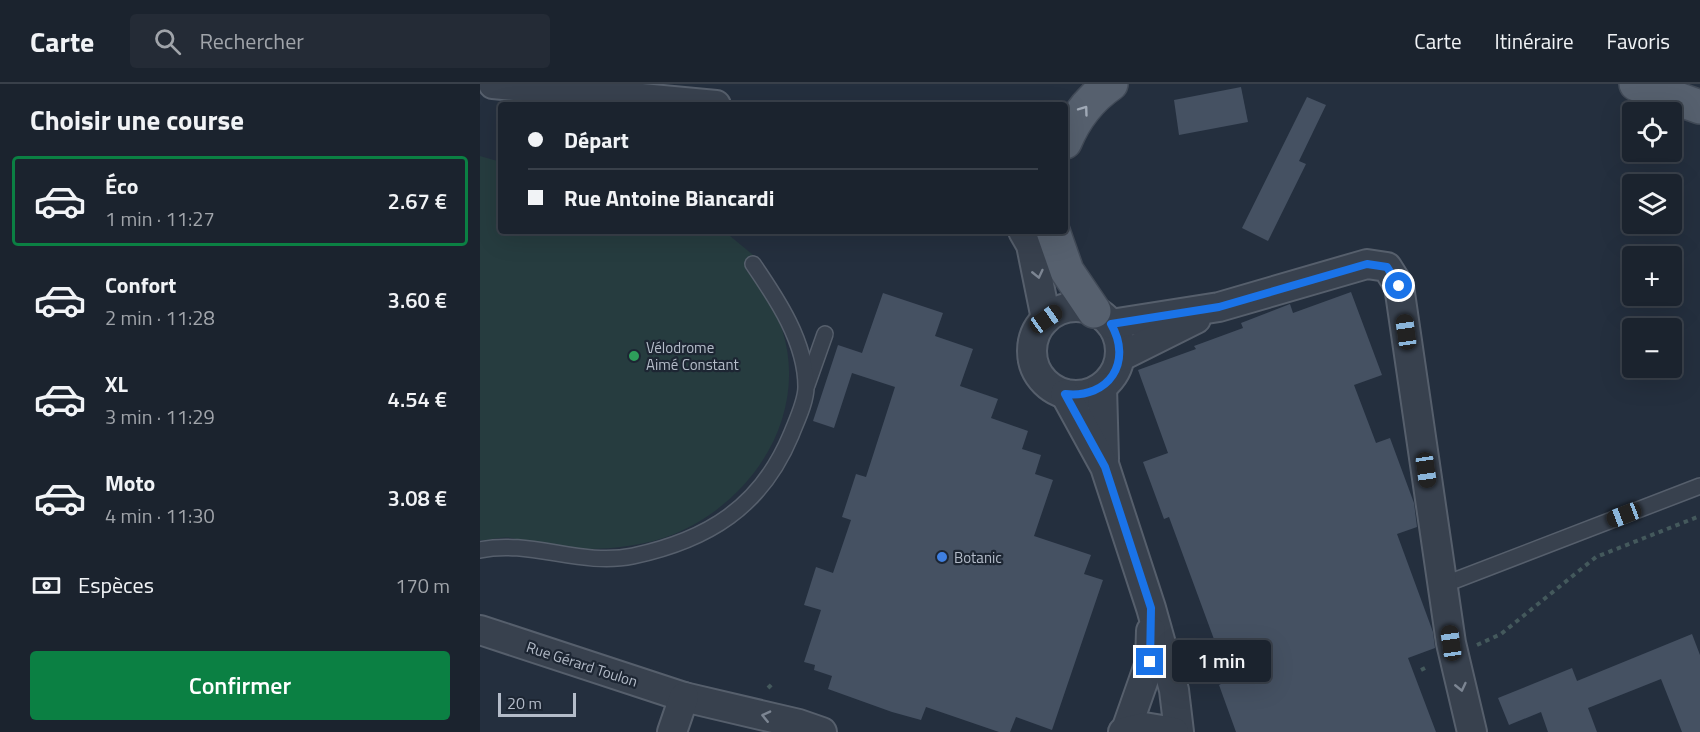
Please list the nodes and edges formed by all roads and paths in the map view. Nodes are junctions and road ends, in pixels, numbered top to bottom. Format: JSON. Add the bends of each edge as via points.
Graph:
{"nodes":[{"id":1,"x":493,"y":84,"type":"edge"},
{"id":2,"x":1111,"y":84,"type":"edge"},
{"id":3,"x":1636,"y":84,"type":"edge"},
{"id":4,"x":684,"y":102,"type":"edge"},
{"id":5,"x":1700,"y":106,"type":"edge"},
{"id":6,"x":1068,"y":134,"type":"edge"},
{"id":7,"x":1025,"y":234,"type":"edge"},
{"id":8,"x":1054,"y":234,"type":"edge"},
{"id":9,"x":753,"y":264,"type":"dead end"},
{"id":10,"x":1219,"y":307,"type":"junction"},
{"id":11,"x":1102,"y":317,"type":"junction"},
{"id":12,"x":1046,"y":319,"type":"junction"},
{"id":13,"x":825,"y":334,"type":"dead end"},
{"id":14,"x":1120,"y":357,"type":"junction"},
{"id":15,"x":1102,"y":387,"type":"junction"},
{"id":16,"x":806,"y":389,"type":"junction"},
{"id":17,"x":1065,"y":394,"type":"junction"},
{"id":18,"x":1105,"y":467,"type":"junction"},
{"id":19,"x":1700,"y":486,"type":"edge"},
{"id":20,"x":1700,"y":516,"type":"edge"},
{"id":21,"x":480,"y":550,"type":"edge"},
{"id":22,"x":1443,"y":585,"type":"junction"},
{"id":23,"x":1151,"y":608,"type":"junction"},
{"id":24,"x":480,"y":630,"type":"edge"},
{"id":25,"x":1453,"y":649,"type":"junction"},
{"id":26,"x":1421,"y":670,"type":"dead end"},
{"id":27,"x":684,"y":697,"type":"junction"},
{"id":28,"x":1125,"y":731,"type":"edge"},
{"id":29,"x":672,"y":732,"type":"edge"},
{"id":30,"x":744,"y":732,"type":"edge"},
{"id":31,"x":822,"y":732,"type":"edge"},
{"id":32,"x":1176,"y":732,"type":"edge"},
{"id":33,"x":1472,"y":732,"type":"edge"}],
"edges":[{"from":1,"to":4,"type":"street"},
{"from":6,"to":2,"type":"main road","one_way":true,"via":[[1093,96]]},
{"from":3,"to":5,"type":"main road"},
{"from":7,"to":12,"type":"street","one_way":true,"via":[[1031,245]]},
{"from":8,"to":11,"type":"main road","via":[[1066,271]]},
{"from":9,"to":16,"type":"lane","via":[[786,317],[800,355]]},
{"from":10,"to":11,"type":"street"},
{"from":10,"to":14,"type":"street"},
{"from":10,"to":22,"type":"street","via":[[1367,264],[1387,267],[1399,286]]},
{"from":11,"to":12,"type":"street","via":[[1068,308]]},
{"from":11,"to":14,"type":"street","via":[[1120,345]]},
{"from":12,"to":17,"type":"street","via":[[1033,343],[1034,362],[1043,380]]},
{"from":13,"to":16,"type":"lane"},
{"from":14,"to":15,"type":"street","via":[[1117,369]]},
{"from":15,"to":17,"type":"street","via":[[1078,395]]},
{"from":15,"to":18,"type":"street"},
{"from":16,"to":21,"type":"lane","via":[[779,463],[736,514],[703,533],[632,556],[595,560],[500,546]]},
{"from":17,"to":18,"type":"street"},
{"from":18,"to":23,"type":"street"},
{"from":19,"to":22,"type":"lane"},
{"from":20,"to":25,"type":"path","via":[[1596,557],[1501,634]]},
{"from":22,"to":25,"type":"street"},
{"from":23,"to":28,"type":"street","via":[[1150,662]]},
{"from":23,"to":32,"type":"street","via":[[1174,690]]},
{"from":24,"to":27,"type":"street","name":"Rue Gérard Toulon"},
{"from":25,"to":26,"type":"path"},
{"from":25,"to":33,"type":"street","one_way":true},
{"from":27,"to":29,"type":"street"},
{"from":27,"to":30,"type":"street","name":"Rue Gérard Toulon"},
{"from":31,"to":27,"type":"street","name":"Rue Gérard Toulon","one_way":true},
{"from":28,"to":32,"type":"street","via":[[1144,727]]}]}
